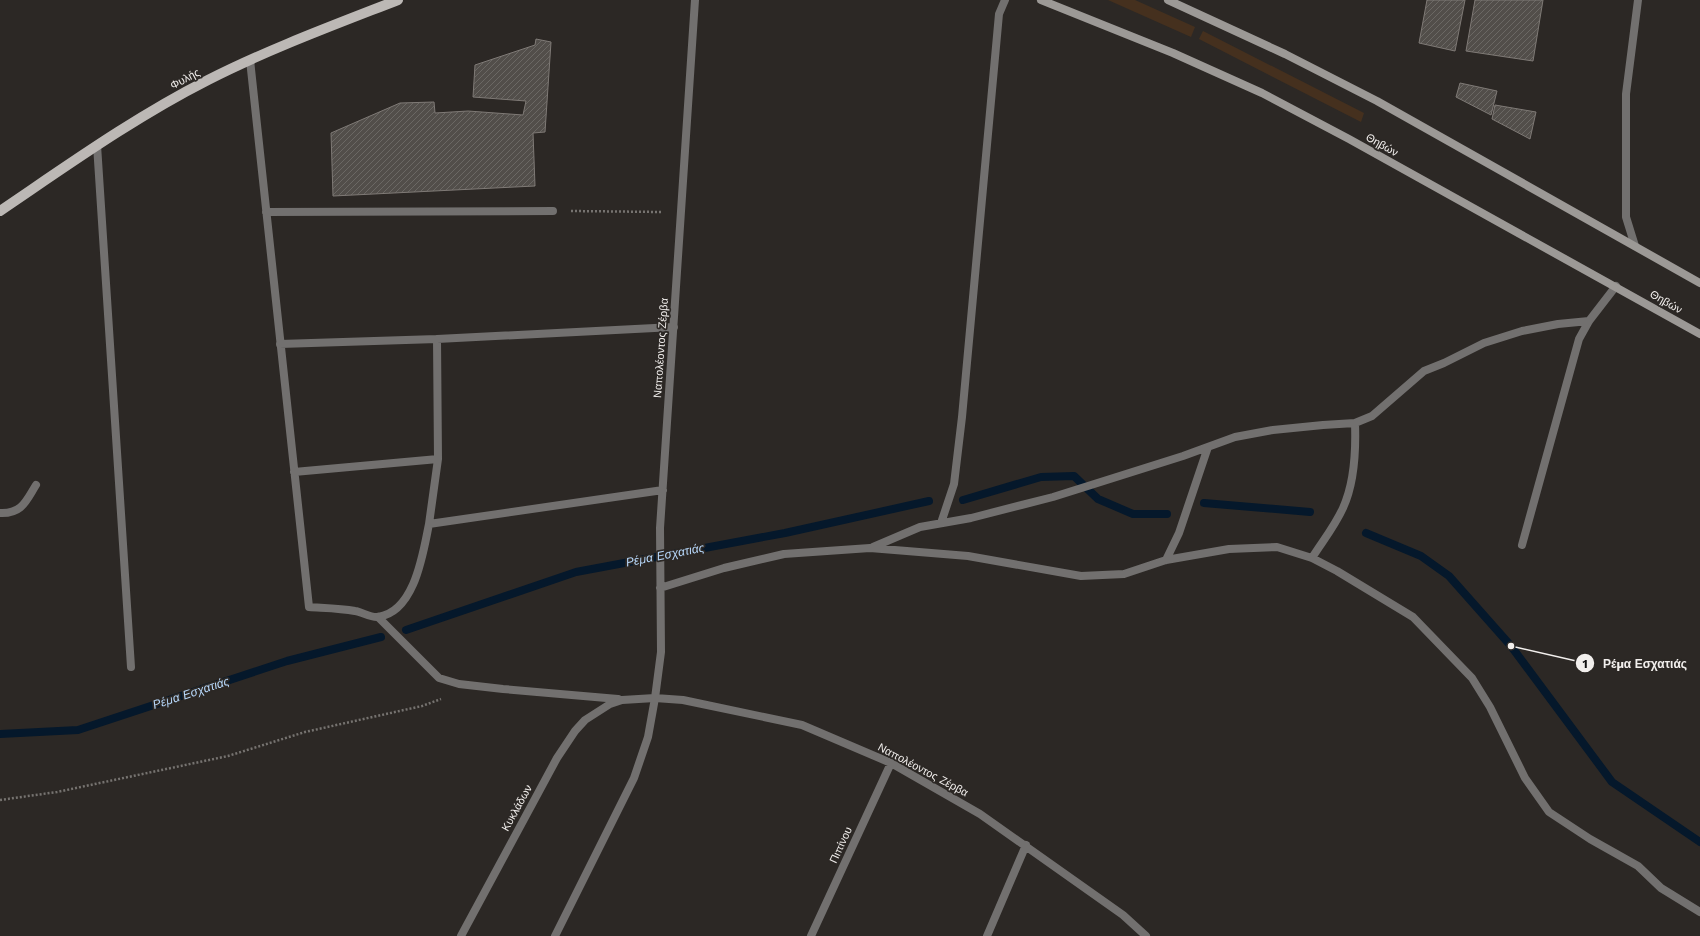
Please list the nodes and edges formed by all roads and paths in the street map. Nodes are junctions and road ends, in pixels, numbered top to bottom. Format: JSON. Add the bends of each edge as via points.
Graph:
{"nodes":[{"id":1,"x":398,"y":0,"type":"edge"},
{"id":2,"x":695,"y":0,"type":"edge"},
{"id":3,"x":1005,"y":0,"type":"edge"},
{"id":4,"x":1041,"y":0,"type":"edge"},
{"id":5,"x":1168,"y":0,"type":"edge"},
{"id":6,"x":1638,"y":0,"type":"edge"},
{"id":7,"x":250,"y":60,"type":"junction"},
{"id":8,"x":97,"y":145,"type":"junction"},
{"id":9,"x":0,"y":211,"type":"edge"},
{"id":10,"x":553,"y":211,"type":"joint"},
{"id":11,"x":266,"y":212,"type":"junction"},
{"id":12,"x":681,"y":213,"type":"junction"},
{"id":13,"x":1635,"y":246,"type":"junction"},
{"id":14,"x":1700,"y":283,"type":"edge"},
{"id":15,"x":1616,"y":286,"type":"junction"},
{"id":16,"x":1589,"y":321,"type":"junction"},
{"id":17,"x":674,"y":327,"type":"junction"},
{"id":18,"x":1700,"y":334,"type":"edge"},
{"id":19,"x":437,"y":339,"type":"junction"},
{"id":20,"x":280,"y":344,"type":"junction"},
{"id":21,"x":1355,"y":423,"type":"junction"},
{"id":22,"x":1208,"y":446,"type":"junction"},
{"id":23,"x":438,"y":459,"type":"junction"},
{"id":24,"x":294,"y":472,"type":"junction"},
{"id":25,"x":36,"y":484,"type":"dead end"},
{"id":26,"x":663,"y":490,"type":"junction"},
{"id":27,"x":0,"y":513,"type":"edge"},
{"id":28,"x":941,"y":523,"type":"junction"},
{"id":29,"x":429,"y":524,"type":"junction"},
{"id":30,"x":1522,"y":545,"type":"dead end"},
{"id":31,"x":870,"y":548,"type":"junction"},
{"id":32,"x":1312,"y":558,"type":"junction"},
{"id":33,"x":1166,"y":560,"type":"junction"},
{"id":34,"x":660,"y":588,"type":"junction"},
{"id":35,"x":378,"y":617,"type":"junction"},
{"id":36,"x":132,"y":667,"type":"dead end"},
{"id":37,"x":466,"y":684,"type":"junction"},
{"id":38,"x":655,"y":698,"type":"junction"},
{"id":39,"x":622,"y":700,"type":"junction"},
{"id":40,"x":610,"y":704,"type":"joint"},
{"id":41,"x":891,"y":763,"type":"junction"},
{"id":42,"x":0,"y":800,"type":"edge"},
{"id":43,"x":1026,"y":845,"type":"junction"},
{"id":44,"x":1700,"y":912,"type":"edge"},
{"id":45,"x":461,"y":936,"type":"edge"},
{"id":46,"x":554,"y":936,"type":"edge"},
{"id":47,"x":811,"y":936,"type":"edge"},
{"id":48,"x":987,"y":936,"type":"edge"},
{"id":49,"x":1146,"y":936,"type":"edge"}],
"edges":[{"from":1,"to":7,"type":"main road","name":"Φυλής"},
{"from":2,"to":12,"type":"street","name":"Ναπολέοντος Ζέρβα"},
{"from":3,"to":28,"type":"street","via":[[999,14],[954,484]]},
{"from":4,"to":15,"type":"main road","name":"Θηβών","via":[[1173,53],[1262,94],[1356,142]]},
{"from":5,"to":13,"type":"main road","via":[[1285,54],[1377,102]]},
{"from":6,"to":13,"type":"street","via":[[1626,94],[1626,217]]},
{"from":7,"to":8,"type":"main road","name":"Φυλής","via":[[207,80]]},
{"from":7,"to":11,"type":"street"},
{"from":8,"to":9,"type":"main road","name":"Φυλής"},
{"from":8,"to":36,"type":"street"},
{"from":10,"to":11,"type":"street"},
{"from":10,"to":12,"type":"path"},
{"from":11,"to":20,"type":"street"},
{"from":12,"to":17,"type":"street","name":"Ναπολέοντος Ζέρβα"},
{"from":13,"to":14,"type":"main road"},
{"from":15,"to":16,"type":"street"},
{"from":15,"to":18,"type":"main road","name":"Θηβών"},
{"from":16,"to":21,"type":"street","via":[[1522,331],[1484,343],[1424,371],[1372,416]]},
{"from":16,"to":30,"type":"street","via":[[1579,339]]},
{"from":17,"to":19,"type":"street"},
{"from":17,"to":26,"type":"street","name":"Ναπολέοντος Ζέρβα"},
{"from":19,"to":20,"type":"street"},
{"from":19,"to":23,"type":"street"},
{"from":20,"to":24,"type":"street"},
{"from":21,"to":22,"type":"street","via":[[1273,430],[1235,437]]},
{"from":21,"to":32,"type":"street","via":[[1356,449],[1350,487],[1343,509]]},
{"from":22,"to":28,"type":"street","via":[[1053,497]]},
{"from":22,"to":33,"type":"street","via":[[1179,533]]},
{"from":23,"to":24,"type":"street"},
{"from":23,"to":29,"type":"street"},
{"from":24,"to":35,"type":"street","via":[[309,607],[355,611]]},
{"from":25,"to":27,"type":"street","via":[[23,506],[9,514]]},
{"from":26,"to":29,"type":"street"},
{"from":26,"to":34,"type":"street","name":"Ναπολέοντος Ζέρβα"},
{"from":28,"to":31,"type":"street","via":[[920,527]]},
{"from":29,"to":35,"type":"street","via":[[420,569],[409,593],[396,609]]},
{"from":31,"to":33,"type":"street","via":[[968,556],[1081,576],[1124,574]]},
{"from":31,"to":34,"type":"street","via":[[784,554],[724,568]]},
{"from":32,"to":33,"type":"street","via":[[1277,547],[1229,549]]},
{"from":32,"to":44,"type":"street","via":[[1413,617],[1472,678],[1490,706],[1525,778],[1549,812],[1590,840],[1638,866],[1661,888]]},
{"from":34,"to":38,"type":"street","name":"Ναπολέοντος Ζέρβα","via":[[661,652]]},
{"from":35,"to":37,"type":"street","via":[[439,678]]},
{"from":37,"to":39,"type":"street","via":[[503,690]]},
{"from":37,"to":42,"type":"path","via":[[450,696],[422,706],[305,732],[228,756],[57,792]]},
{"from":38,"to":39,"type":"street","name":"Ναπολέοντος Ζέρβα"},
{"from":38,"to":41,"type":"street","name":"Ναπολέοντος Ζέρβα","via":[[683,700],[802,725]]},
{"from":38,"to":46,"type":"street","via":[[648,737],[634,778]]},
{"from":39,"to":40,"type":"street","name":"Ναπολέοντος Ζέρβα"},
{"from":40,"to":45,"type":"street","name":"Κυκλάδων","via":[[585,720],[557,758]]},
{"from":41,"to":43,"type":"street","name":"Ναπολέοντος Ζέρβα","via":[[980,814]]},
{"from":41,"to":47,"type":"street","name":"Πιπίνου"},
{"from":43,"to":48,"type":"street"},
{"from":43,"to":49,"type":"street","name":"Ναπολέοντος Ζέρβα","via":[[1123,915]]}]}
